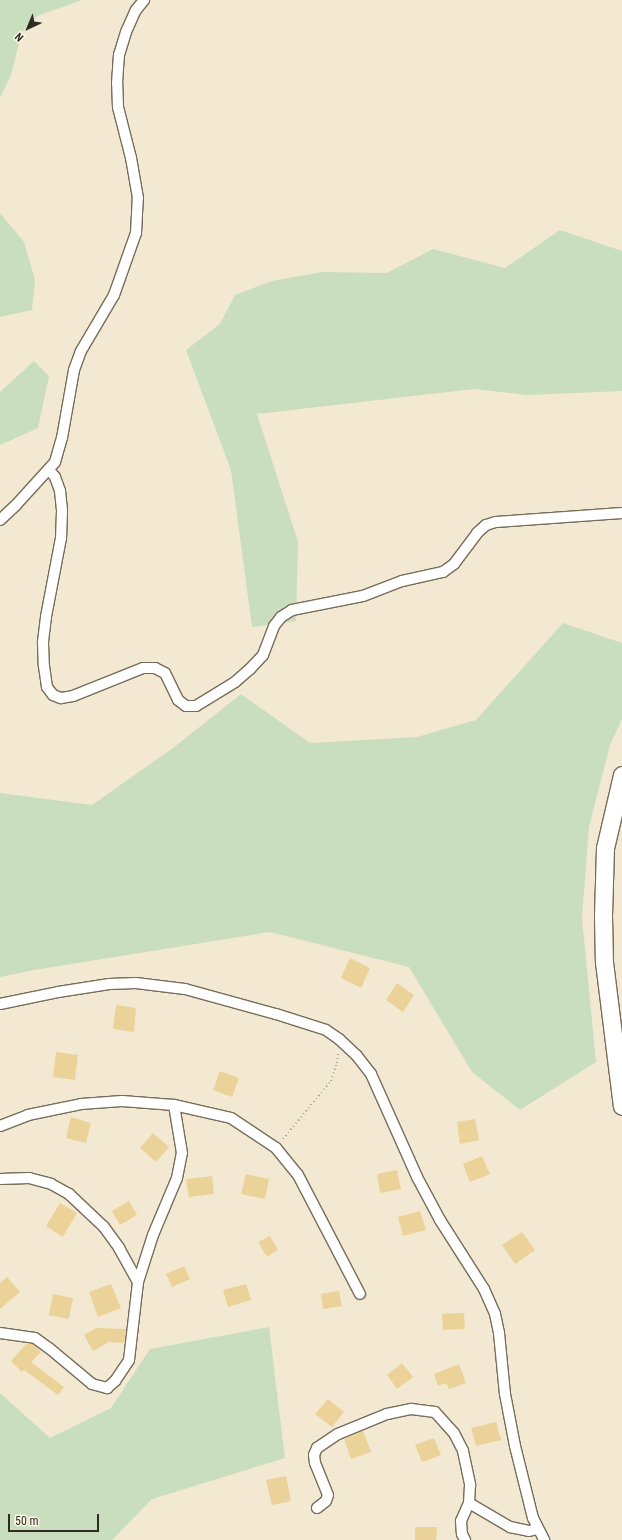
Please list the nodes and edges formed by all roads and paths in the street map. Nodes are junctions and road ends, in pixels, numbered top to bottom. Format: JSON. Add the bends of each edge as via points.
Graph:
{"nodes":[{"id":1,"x":144,"y":0,"type":"edge"},
{"id":2,"x":50,"y":470,"type":"junction"},
{"id":3,"x":622,"y":513,"type":"edge"},
{"id":4,"x":0,"y":520,"type":"edge"},
{"id":5,"x":622,"y":775,"type":"edge"},
{"id":6,"x":0,"y":1004,"type":"edge"},
{"id":7,"x":339,"y":1039,"type":"junction"},
{"id":8,"x":174,"y":1105,"type":"junction"},
{"id":9,"x":622,"y":1106,"type":"edge"},
{"id":10,"x":0,"y":1126,"type":"edge"},
{"id":11,"x":276,"y":1148,"type":"junction"},
{"id":12,"x":0,"y":1179,"type":"edge"},
{"id":13,"x":138,"y":1282,"type":"junction"},
{"id":14,"x":360,"y":1294,"type":"dead end"},
{"id":15,"x":0,"y":1333,"type":"edge"},
{"id":16,"x":469,"y":1504,"type":"junction"},
{"id":17,"x":317,"y":1508,"type":"dead end"},
{"id":18,"x":538,"y":1528,"type":"junction"},
{"id":19,"x":465,"y":1540,"type":"edge"},
{"id":20,"x":544,"y":1540,"type":"edge"}],
"edges":[{"from":1,"to":2,"type":"street","via":[[136,10],[126,32],[119,55],[117,83],[118,107],[138,198],[136,233],[114,295],[81,351],[70,387],[60,445]]},
{"from":2,"to":3,"type":"street","via":[[60,490],[62,538],[46,617],[44,666],[47,687],[53,695],[61,698],[73,696],[143,668],[155,668],[165,673],[178,700],[186,706],[196,706],[235,682],[250,669],[262,655],[274,626],[281,617],[292,610],[363,596],[402,581],[443,572],[454,564],[477,533],[486,525],[496,522]]},
{"from":2,"to":4,"type":"street"},
{"from":5,"to":9,"type":"main road","via":[[605,848],[603,916],[604,962]]},
{"from":6,"to":7,"type":"street","via":[[58,992],[136,983],[185,989],[228,1000],[326,1030]]},
{"from":7,"to":11,"type":"path","via":[[337,1064],[331,1081]]},
{"from":7,"to":18,"type":"street","via":[[371,1074],[440,1220],[491,1302],[499,1333],[505,1394],[515,1446]]},
{"from":8,"to":10,"type":"street","via":[[122,1102],[81,1104],[28,1115]]},
{"from":8,"to":11,"type":"street","via":[[231,1118]]},
{"from":8,"to":13,"type":"street","via":[[182,1153],[178,1172]]},
{"from":11,"to":14,"type":"street","via":[[298,1175]]},
{"from":12,"to":13,"type":"street","via":[[29,1178],[51,1184],[69,1194],[104,1227]]},
{"from":13,"to":15,"type":"street","via":[[128,1360],[116,1381],[107,1388],[92,1384],[35,1338]]},
{"from":16,"to":17,"type":"street","via":[[469,1477],[463,1451],[454,1433],[435,1412],[411,1409],[387,1414],[338,1434],[317,1448],[314,1463],[328,1495],[326,1501]]},
{"from":16,"to":18,"type":"street","via":[[510,1528],[528,1531]]},
{"from":16,"to":19,"type":"street","via":[[462,1522]]},
{"from":18,"to":20,"type":"street"}]}
